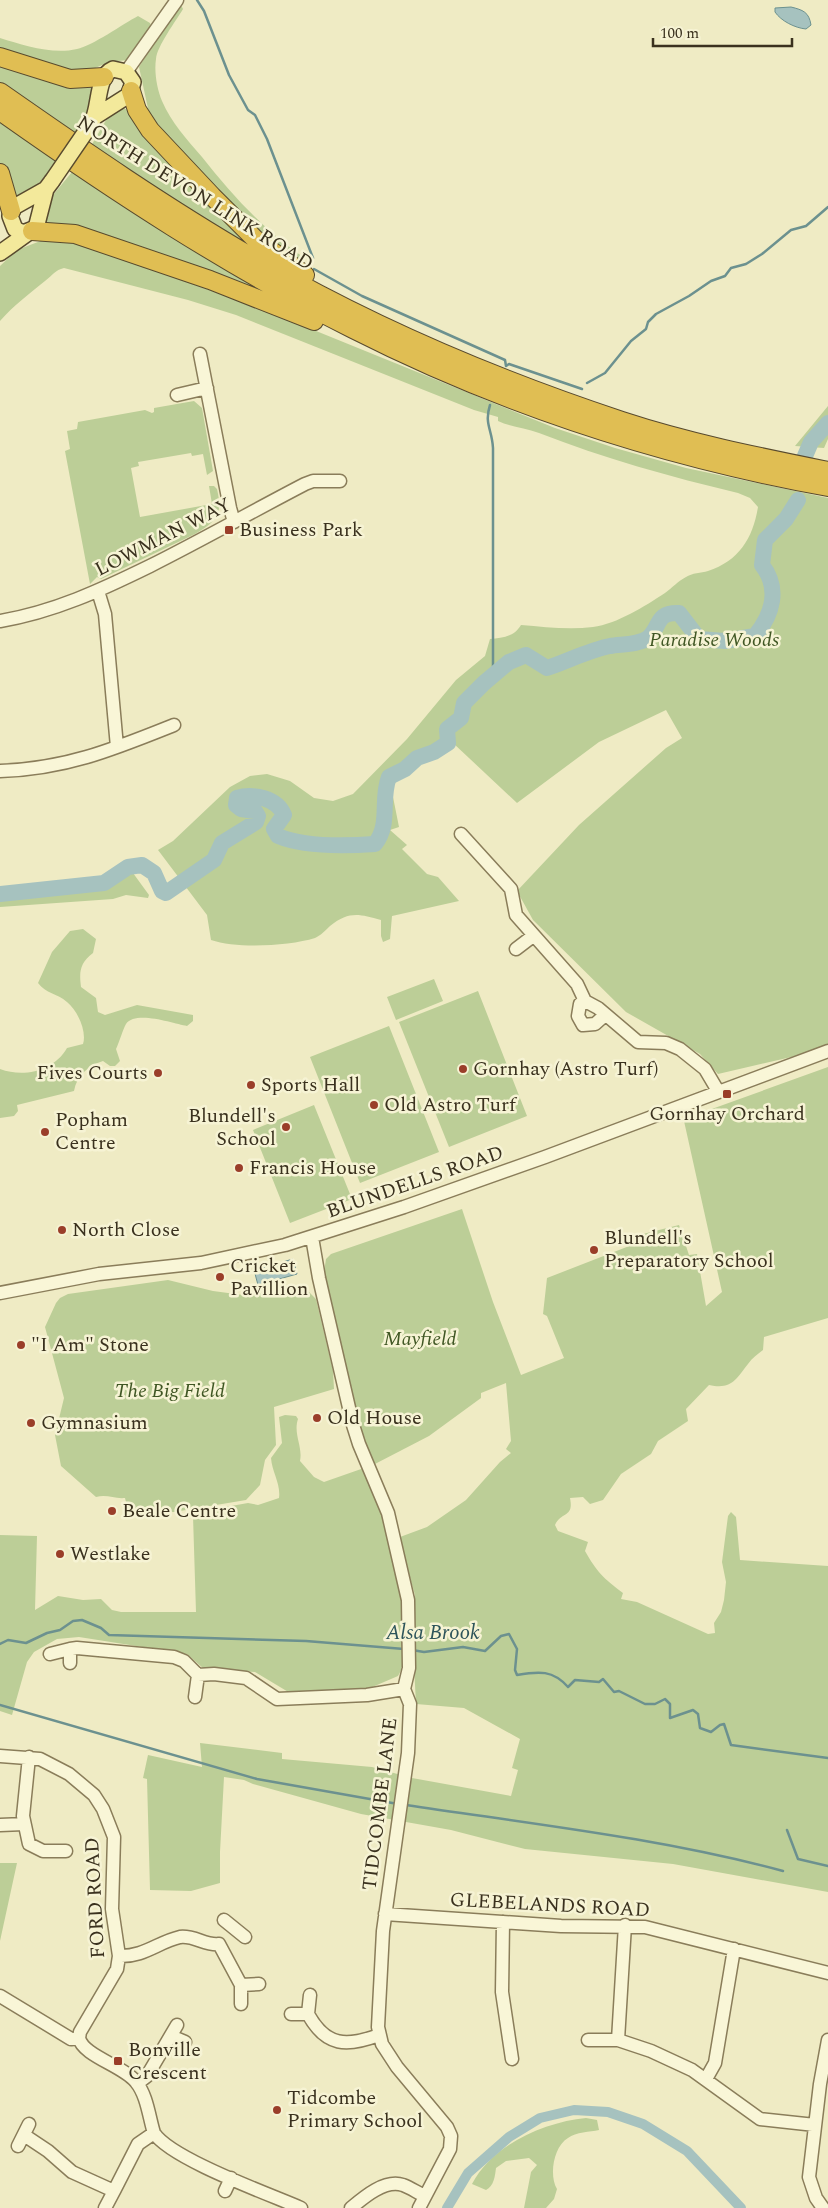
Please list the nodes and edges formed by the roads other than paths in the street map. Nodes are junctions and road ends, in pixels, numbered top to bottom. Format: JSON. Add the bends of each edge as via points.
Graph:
{"nodes":[{"id":1,"x":177,"y":0,"type":"edge"},
{"id":2,"x":0,"y":57,"type":"edge"},
{"id":3,"x":126,"y":72,"type":"junction"},
{"id":4,"x":104,"y":77,"type":"junction"},
{"id":5,"x":131,"y":91,"type":"junction"},
{"id":6,"x":0,"y":92,"type":"edge"},
{"id":7,"x":0,"y":112,"type":"edge"},
{"id":8,"x":94,"y":120,"type":"junction"},
{"id":9,"x":0,"y":174,"type":"edge"},
{"id":10,"x":49,"y":185,"type":"junction"},
{"id":11,"x":15,"y":212,"type":"junction"},
{"id":12,"x":40,"y":214,"type":"junction"},
{"id":13,"x":30,"y":232,"type":"junction"},
{"id":14,"x":0,"y":247,"type":"edge"},
{"id":15,"x":0,"y":252,"type":"edge"},
{"id":16,"x":200,"y":354,"type":"dead end"},
{"id":17,"x":408,"y":356,"type":"junction"},
{"id":18,"x":459,"y":361,"type":"junction"},
{"id":19,"x":207,"y":388,"type":"junction"},
{"id":20,"x":178,"y":395,"type":"dead end"},
{"id":21,"x":828,"y":471,"type":"edge"},
{"id":22,"x":340,"y":481,"type":"dead end"},
{"id":23,"x":828,"y":487,"type":"edge"},
{"id":24,"x":234,"y":522,"type":"junction"},
{"id":25,"x":98,"y":591,"type":"junction"},
{"id":26,"x":0,"y":621,"type":"edge"},
{"id":27,"x":174,"y":725,"type":"dead end"},
{"id":28,"x":117,"y":748,"type":"junction"},
{"id":29,"x":0,"y":771,"type":"edge"},
{"id":30,"x":461,"y":834,"type":"dead end"},
{"id":31,"x":533,"y":936,"type":"junction"},
{"id":32,"x":516,"y":949,"type":"dead end"},
{"id":33,"x":585,"y":1001,"type":"junction"},
{"id":34,"x":605,"y":1015,"type":"junction"},
{"id":35,"x":828,"y":1050,"type":"edge"},
{"id":36,"x":718,"y":1091,"type":"junction"},
{"id":37,"x":312,"y":1236,"type":"junction"},
{"id":38,"x":0,"y":1293,"type":"edge"},
{"id":39,"x":70,"y":1649,"type":"junction"},
{"id":40,"x":50,"y":1654,"type":"dead end"},
{"id":41,"x":70,"y":1663,"type":"dead end"},
{"id":42,"x":198,"y":1675,"type":"junction"},
{"id":43,"x":404,"y":1689,"type":"junction"},
{"id":44,"x":195,"y":1697,"type":"dead end"},
{"id":45,"x":0,"y":1756,"type":"edge"},
{"id":46,"x":29,"y":1757,"type":"junction"},
{"id":47,"x":24,"y":1824,"type":"junction"},
{"id":48,"x":0,"y":1825,"type":"edge"},
{"id":49,"x":66,"y":1851,"type":"dead end"},
{"id":50,"x":385,"y":1914,"type":"junction"},
{"id":51,"x":224,"y":1920,"type":"dead end"},
{"id":52,"x":503,"y":1922,"type":"junction"},
{"id":53,"x":625,"y":1925,"type":"junction"},
{"id":54,"x":234,"y":1929,"type":"junction"},
{"id":55,"x":245,"y":1937,"type":"dead end"},
{"id":56,"x":219,"y":1944,"type":"junction"},
{"id":57,"x":734,"y":1949,"type":"junction"},
{"id":58,"x":119,"y":1956,"type":"junction"},
{"id":59,"x":828,"y":1973,"type":"edge"},
{"id":60,"x":258,"y":1984,"type":"dead end"},
{"id":61,"x":241,"y":1985,"type":"junction"},
{"id":62,"x":310,"y":1994,"type":"dead end"},
{"id":63,"x":0,"y":1996,"type":"edge"},
{"id":64,"x":241,"y":2004,"type":"dead end"},
{"id":65,"x":290,"y":2014,"type":"dead end"},
{"id":66,"x":308,"y":2014,"type":"junction"},
{"id":67,"x":379,"y":2035,"type":"junction"},
{"id":68,"x":79,"y":2038,"type":"junction"},
{"id":69,"x":588,"y":2040,"type":"dead end"},
{"id":70,"x":828,"y":2040,"type":"edge"},
{"id":71,"x":185,"y":2042,"type":"dead end"},
{"id":72,"x":624,"y":2043,"type":"junction"},
{"id":73,"x":512,"y":2059,"type":"dead end"},
{"id":74,"x":706,"y":2079,"type":"junction"},
{"id":75,"x":138,"y":2083,"type":"junction"},
{"id":76,"x":815,"y":2125,"type":"junction"},
{"id":77,"x":154,"y":2133,"type":"junction"},
{"id":78,"x":24,"y":2135,"type":"dead end"},
{"id":79,"x":230,"y":2178,"type":"junction"},
{"id":80,"x":114,"y":2191,"type":"junction"},
{"id":81,"x":225,"y":2191,"type":"dead end"},
{"id":82,"x":425,"y":2196,"type":"junction"},
{"id":83,"x":106,"y":2208,"type":"edge"},
{"id":84,"x":301,"y":2208,"type":"edge"},
{"id":85,"x":351,"y":2208,"type":"edge"},
{"id":86,"x":419,"y":2208,"type":"edge"},
{"id":87,"x":823,"y":2208,"type":"edge"}],
"edges":[{"from":1,"to":3,"type":"street"},
{"from":2,"to":4,"type":"highway","via":[[70,79]]},
{"from":3,"to":4,"type":"main road","via":[[113,69]]},
{"from":3,"to":5,"type":"main road","via":[[133,82]]},
{"from":4,"to":8,"type":"main road"},
{"from":5,"to":8,"type":"main road"},
{"from":5,"to":18,"type":"highway","via":[[137,110],[150,130],[254,240],[297,271]]},
{"from":6,"to":18,"type":"highway","name":"NORTH DEVON LINK ROAD","via":[[123,177],[256,260],[362,316]]},
{"from":7,"to":17,"type":"highway","name":"NORTH DEVON LINK ROAD","via":[[114,190],[223,258],[313,309]]},
{"from":8,"to":10,"type":"main road","bridge":true},
{"from":9,"to":11,"type":"highway"},
{"from":10,"to":11,"type":"main road"},
{"from":10,"to":12,"type":"main road"},
{"from":11,"to":12,"type":"main road","via":[[31,204]]},
{"from":11,"to":13,"type":"main road","via":[[18,232]]},
{"from":11,"to":14,"type":"main road"},
{"from":12,"to":13,"type":"main road","via":[[39,224]]},
{"from":13,"to":15,"type":"main road"},
{"from":13,"to":17,"type":"highway","via":[[75,234],[112,246]]},
{"from":16,"to":19,"type":"street"},
{"from":17,"to":23,"type":"highway","name":"NORTH DEVON LINK ROAD","via":[[490,391],[619,436],[708,462]]},
{"from":18,"to":21,"type":"highway","name":"NORTH DEVON LINK ROAD","via":[[624,422],[758,457]]},
{"from":19,"to":20,"type":"street"},
{"from":19,"to":24,"type":"street"},
{"from":22,"to":24,"type":"street","name":"LOWMAN WAY","via":[[305,484]]},
{"from":24,"to":25,"type":"street","name":"LOWMAN WAY"},
{"from":25,"to":26,"type":"street","name":"LOWMAN WAY","via":[[36,614]]},
{"from":25,"to":28,"type":"street","via":[[105,614]]},
{"from":27,"to":28,"type":"street"},
{"from":28,"to":29,"type":"street","via":[[64,764]]},
{"from":30,"to":31,"type":"street","via":[[512,889],[516,915]]},
{"from":31,"to":32,"type":"street"},
{"from":31,"to":33,"type":"street","via":[[577,984]]},
{"from":33,"to":34,"type":"street"},
{"from":33,"to":34,"type":"street","via":[[580,1004],[578,1016],[583,1025],[595,1024]]},
{"from":34,"to":36,"type":"street","via":[[638,1042],[666,1043],[680,1049],[705,1069]]},
{"from":35,"to":36,"type":"street","name":"BLUNDELLS ROAD"},
{"from":36,"to":37,"type":"street","name":"BLUNDELLS ROAD","via":[[526,1163]]},
{"from":37,"to":38,"type":"street","name":"BLUNDELLS ROAD","via":[[226,1259],[99,1274]]},
{"from":37,"to":43,"type":"street","name":"TIDCOMBE LANE","via":[[359,1444],[393,1531],[408,1600],[408,1657]]},
{"from":39,"to":40,"type":"street"},
{"from":39,"to":41,"type":"street"},
{"from":39,"to":42,"type":"street","via":[[174,1657],[184,1661]]},
{"from":42,"to":43,"type":"street","via":[[246,1678],[277,1699],[367,1695]]},
{"from":42,"to":44,"type":"street"},
{"from":43,"to":50,"type":"street","name":"TIDCOMBE LANE","via":[[410,1704],[404,1788]]},
{"from":45,"to":46,"type":"street","name":"FORD ROAD"},
{"from":46,"to":47,"type":"street"},
{"from":46,"to":58,"type":"street","name":"FORD ROAD","via":[[48,1762],[76,1779],[94,1795],[109,1823],[115,1853],[112,1908]]},
{"from":47,"to":48,"type":"street"},
{"from":47,"to":49,"type":"street","via":[[31,1847],[43,1851]]},
{"from":50,"to":52,"type":"street","name":"GLEBELANDS ROAD"},
{"from":50,"to":67,"type":"street","name":"TIDCOMBE LANE"},
{"from":51,"to":54,"type":"street"},
{"from":52,"to":53,"type":"street","name":"GLEBELANDS ROAD","via":[[576,1927]]},
{"from":52,"to":73,"type":"street","via":[[502,1992]]},
{"from":53,"to":57,"type":"street","name":"GLEBELANDS ROAD"},
{"from":53,"to":72,"type":"street"},
{"from":54,"to":55,"type":"street"},
{"from":54,"to":56,"type":"street"},
{"from":56,"to":58,"type":"street","via":[[182,1937],[134,1956]]},
{"from":56,"to":61,"type":"street"},
{"from":57,"to":59,"type":"street","name":"GLEBELANDS ROAD"},
{"from":57,"to":74,"type":"street","via":[[715,2064]]},
{"from":58,"to":68,"type":"street","name":"FORD ROAD","via":[[117,1969]]},
{"from":60,"to":61,"type":"street"},
{"from":61,"to":64,"type":"street"},
{"from":62,"to":66,"type":"street"},
{"from":63,"to":68,"type":"street","via":[[71,2038]]},
{"from":65,"to":66,"type":"street"},
{"from":66,"to":67,"type":"street","via":[[318,2028],[337,2042],[351,2043]]},
{"from":67,"to":82,"type":"street","name":"TIDCOMBE LANE","via":[[397,2067],[448,2127],[451,2136],[450,2149]]},
{"from":68,"to":75,"type":"street","via":[[84,2048]]},
{"from":69,"to":72,"type":"street"},
{"from":70,"to":76,"type":"street"},
{"from":71,"to":75,"type":"street","via":[[174,2030],[147,2076]]},
{"from":72,"to":74,"type":"street","via":[[676,2062]]},
{"from":74,"to":76,"type":"street","via":[[760,2119]]},
{"from":75,"to":77,"type":"street"},
{"from":76,"to":87,"type":"street","via":[[809,2177]]},
{"from":77,"to":79,"type":"street","via":[[163,2143]]},
{"from":77,"to":80,"type":"street","via":[[138,2144]]},
{"from":78,"to":80,"type":"street","via":[[72,2172]]},
{"from":79,"to":81,"type":"street"},
{"from":79,"to":84,"type":"street"},
{"from":80,"to":83,"type":"street"},
{"from":82,"to":85,"type":"street","via":[[404,2185],[390,2184],[367,2195]]},
{"from":82,"to":86,"type":"street","name":"TIDCOMBE LANE"}]}
